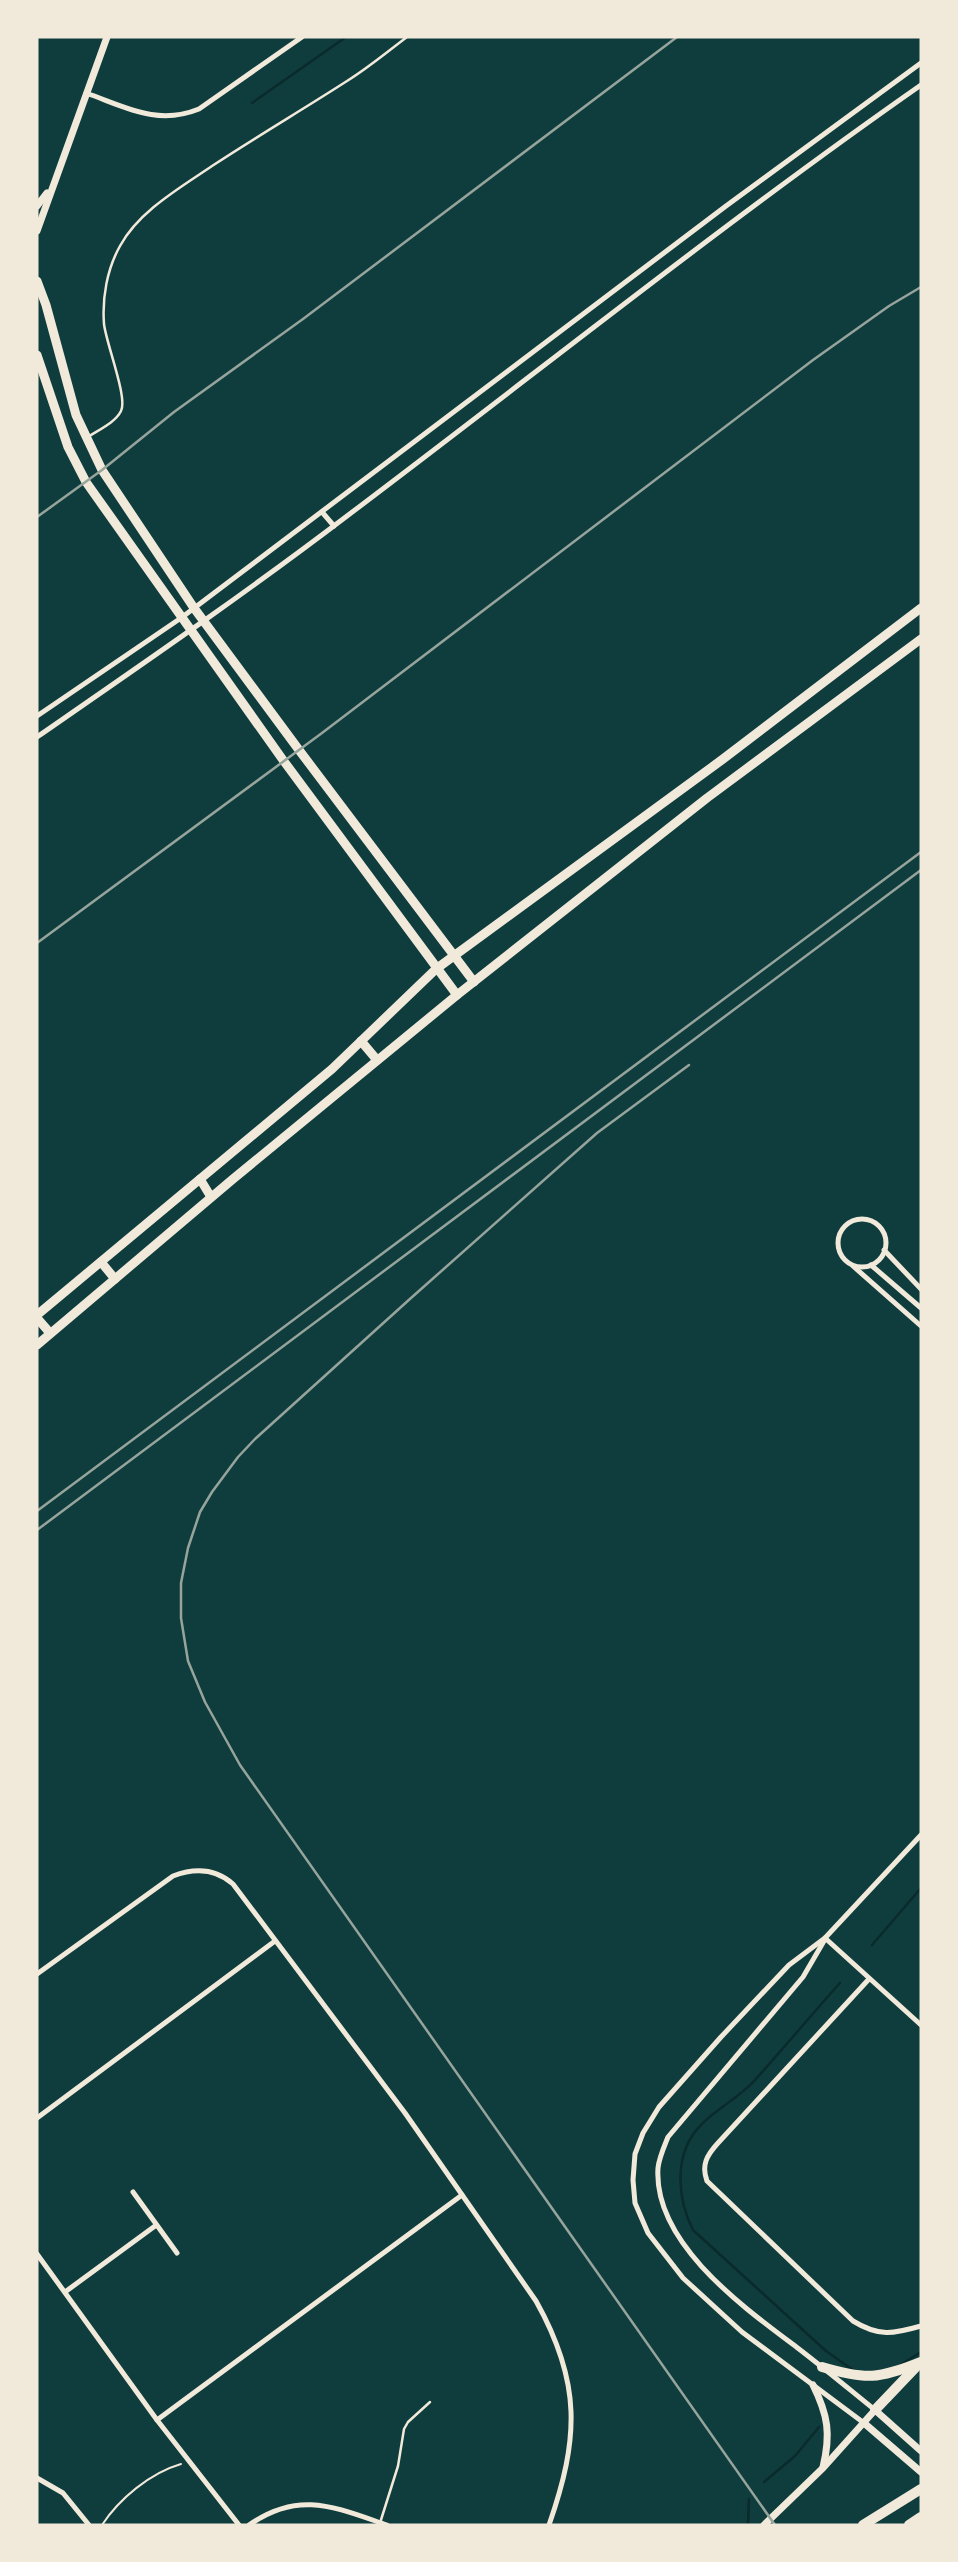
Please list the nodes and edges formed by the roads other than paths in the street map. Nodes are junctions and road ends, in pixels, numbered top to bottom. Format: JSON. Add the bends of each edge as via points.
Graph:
{"nodes":[{"id":1,"x":107,"y":37,"type":"edge"},
{"id":2,"x":302,"y":37,"type":"edge"},
{"id":3,"x":407,"y":37,"type":"edge"},
{"id":4,"x":921,"y":63,"type":"edge"},
{"id":5,"x":921,"y":85,"type":"edge"},
{"id":6,"x":86,"y":93,"type":"junction"},
{"id":7,"x":52,"y":185,"type":"junction"},
{"id":8,"x":37,"y":206,"type":"edge"},
{"id":9,"x":697,"y":228,"type":"junction"},
{"id":10,"x":37,"y":232,"type":"edge"},
{"id":11,"x":707,"y":242,"type":"junction"},
{"id":12,"x":37,"y":281,"type":"edge"},
{"id":13,"x":37,"y":355,"type":"edge"},
{"id":14,"x":85,"y":439,"type":"junction"},
{"id":15,"x":68,"y":447,"type":"junction"},
{"id":16,"x":323,"y":512,"type":"junction"},
{"id":17,"x":334,"y":527,"type":"junction"},
{"id":18,"x":194,"y":608,"type":"junction"},
{"id":19,"x":921,"y":608,"type":"edge"},
{"id":20,"x":181,"y":618,"type":"junction"},
{"id":21,"x":205,"y":621,"type":"junction"},
{"id":22,"x":191,"y":631,"type":"junction"},
{"id":23,"x":921,"y":639,"type":"edge"},
{"id":24,"x":37,"y":716,"type":"edge"},
{"id":25,"x":37,"y":737,"type":"edge"},
{"id":26,"x":453,"y":955,"type":"junction"},
{"id":27,"x":436,"y":969,"type":"junction"},
{"id":28,"x":474,"y":982,"type":"junction"},
{"id":29,"x":457,"y":995,"type":"junction"},
{"id":30,"x":361,"y":1041,"type":"junction"},
{"id":31,"x":377,"y":1060,"type":"junction"},
{"id":32,"x":200,"y":1179,"type":"junction"},
{"id":33,"x":211,"y":1197,"type":"junction"},
{"id":34,"x":884,"y":1250,"type":"junction"},
{"id":35,"x":101,"y":1262,"type":"junction"},
{"id":36,"x":848,"y":1262,"type":"junction"},
{"id":37,"x":871,"y":1265,"type":"junction"},
{"id":38,"x":115,"y":1279,"type":"junction"},
{"id":39,"x":921,"y":1289,"type":"edge"},
{"id":40,"x":921,"y":1308,"type":"edge"},
{"id":41,"x":37,"y":1317,"type":"edge"},
{"id":42,"x":921,"y":1326,"type":"edge"},
{"id":43,"x":50,"y":1333,"type":"junction"},
{"id":44,"x":37,"y":1345,"type":"edge"},
{"id":45,"x":921,"y":1835,"type":"edge"},
{"id":46,"x":825,"y":1938,"type":"junction"},
{"id":47,"x":275,"y":1941,"type":"junction"},
{"id":48,"x":37,"y":1974,"type":"edge"},
{"id":49,"x":869,"y":1979,"type":"junction"},
{"id":50,"x":921,"y":2025,"type":"edge"},
{"id":51,"x":37,"y":2118,"type":"edge"},
{"id":52,"x":133,"y":2193,"type":"dead end"},
{"id":53,"x":462,"y":2196,"type":"junction"},
{"id":54,"x":155,"y":2226,"type":"junction"},
{"id":55,"x":177,"y":2253,"type":"dead end"},
{"id":56,"x":37,"y":2254,"type":"edge"},
{"id":57,"x":65,"y":2292,"type":"junction"},
{"id":58,"x":921,"y":2326,"type":"edge"},
{"id":59,"x":921,"y":2362,"type":"edge"},
{"id":60,"x":822,"y":2367,"type":"junction"},
{"id":61,"x":813,"y":2385,"type":"junction"},
{"id":62,"x":430,"y":2402,"type":"dead end"},
{"id":63,"x":875,"y":2410,"type":"junction"},
{"id":64,"x":157,"y":2420,"type":"junction"},
{"id":65,"x":863,"y":2423,"type":"junction"},
{"id":66,"x":921,"y":2451,"type":"edge"},
{"id":67,"x":823,"y":2468,"type":"junction"},
{"id":68,"x":921,"y":2472,"type":"edge"},
{"id":69,"x":37,"y":2478,"type":"edge"},
{"id":70,"x":921,"y":2489,"type":"edge"},
{"id":71,"x":921,"y":2517,"type":"edge"},
{"id":72,"x":380,"y":2523,"type":"junction"},
{"id":73,"x":89,"y":2525,"type":"edge"},
{"id":74,"x":239,"y":2525,"type":"edge"},
{"id":75,"x":249,"y":2525,"type":"edge"},
{"id":76,"x":387,"y":2525,"type":"edge"},
{"id":77,"x":549,"y":2525,"type":"edge"},
{"id":78,"x":764,"y":2525,"type":"edge"},
{"id":79,"x":863,"y":2525,"type":"edge"},
{"id":80,"x":909,"y":2525,"type":"edge"}],
"edges":[{"from":1,"to":6,"type":"street"},
{"from":2,"to":6,"type":"street","via":[[199,109],[181,116],[143,114]]},
{"from":3,"to":14,"type":"lane","via":[[349,80],[186,183],[136,224],[120,245],[104,299],[104,323],[123,408]]},
{"from":4,"to":9,"type":"street"},
{"from":5,"to":11,"type":"street"},
{"from":6,"to":7,"type":"street"},
{"from":7,"to":8,"type":"street"},
{"from":7,"to":10,"type":"street"},
{"from":9,"to":11,"type":"street"},
{"from":9,"to":16,"type":"street"},
{"from":11,"to":17,"type":"street"},
{"from":12,"to":14,"type":"main road"},
{"from":13,"to":15,"type":"main road"},
{"from":14,"to":15,"type":"main road"},
{"from":14,"to":18,"type":"main road"},
{"from":15,"to":20,"type":"main road","via":[[86,482]]},
{"from":16,"to":17,"type":"street"},
{"from":16,"to":18,"type":"street"},
{"from":17,"to":21,"type":"street"},
{"from":18,"to":20,"type":"street"},
{"from":18,"to":21,"type":"main road"},
{"from":19,"to":26,"type":"main road"},
{"from":20,"to":22,"type":"main road"},
{"from":20,"to":24,"type":"street"},
{"from":21,"to":22,"type":"street"},
{"from":21,"to":26,"type":"main road"},
{"from":22,"to":25,"type":"street"},
{"from":22,"to":27,"type":"main road"},
{"from":23,"to":28,"type":"main road","via":[[707,798]]},
{"from":26,"to":27,"type":"main road"},
{"from":26,"to":28,"type":"main road"},
{"from":27,"to":29,"type":"main road"},
{"from":27,"to":30,"type":"main road"},
{"from":28,"to":29,"type":"main road"},
{"from":29,"to":31,"type":"main road"},
{"from":30,"to":31,"type":"main road"},
{"from":30,"to":32,"type":"main road"},
{"from":31,"to":33,"type":"main road"},
{"from":32,"to":33,"type":"main road"},
{"from":32,"to":35,"type":"main road"},
{"from":33,"to":38,"type":"main road"},
{"from":34,"to":36,"type":"street","via":[[886,1240],[879,1226],[857,1220],[840,1235],[839,1250]]},
{"from":34,"to":37,"type":"street"},
{"from":34,"to":39,"type":"street"},
{"from":35,"to":38,"type":"main road"},
{"from":35,"to":41,"type":"main road"},
{"from":36,"to":37,"type":"street"},
{"from":36,"to":42,"type":"street"},
{"from":37,"to":40,"type":"street"},
{"from":38,"to":43,"type":"main road"},
{"from":41,"to":43,"type":"main road"},
{"from":43,"to":44,"type":"main road"},
{"from":45,"to":46,"type":"street"},
{"from":46,"to":49,"type":"street"},
{"from":46,"to":60,"type":"street","via":[[803,1977],[668,2137],[658,2169],[665,2210],[697,2259],[735,2300]]},
{"from":46,"to":61,"type":"street","via":[[789,1965],[659,2107],[635,2154],[633,2180],[635,2203],[648,2233],[683,2278],[741,2332]]},
{"from":47,"to":48,"type":"street","via":[[233,1884],[218,1875],[187,1871],[173,1876]]},
{"from":47,"to":51,"type":"street"},
{"from":47,"to":53,"type":"street"},
{"from":49,"to":50,"type":"street"},
{"from":49,"to":58,"type":"street","via":[[718,2143],[708,2155],[705,2174],[707,2181],[853,2321],[881,2333]]},
{"from":52,"to":54,"type":"street"},
{"from":53,"to":64,"type":"street"},
{"from":53,"to":77,"type":"street","via":[[536,2301],[566,2371],[571,2399],[570,2454]]},
{"from":54,"to":55,"type":"street"},
{"from":54,"to":57,"type":"street"},
{"from":56,"to":57,"type":"street"},
{"from":57,"to":64,"type":"street"},
{"from":59,"to":60,"type":"highway","via":[[875,2377]]},
{"from":59,"to":63,"type":"highway"},
{"from":60,"to":63,"type":"street"},
{"from":61,"to":65,"type":"street"},
{"from":61,"to":67,"type":"street","via":[[829,2437]]},
{"from":62,"to":72,"type":"lane","via":[[404,2429]]},
{"from":63,"to":65,"type":"street"},
{"from":63,"to":66,"type":"street"},
{"from":64,"to":74,"type":"street"},
{"from":65,"to":67,"type":"street"},
{"from":65,"to":68,"type":"street"},
{"from":67,"to":78,"type":"street"},
{"from":69,"to":73,"type":"street","via":[[63,2493]]},
{"from":70,"to":79,"type":"highway"},
{"from":71,"to":80,"type":"highway"},
{"from":72,"to":75,"type":"street","via":[[336,2508],[303,2504],[274,2510]]},
{"from":72,"to":76,"type":"street"}]}
